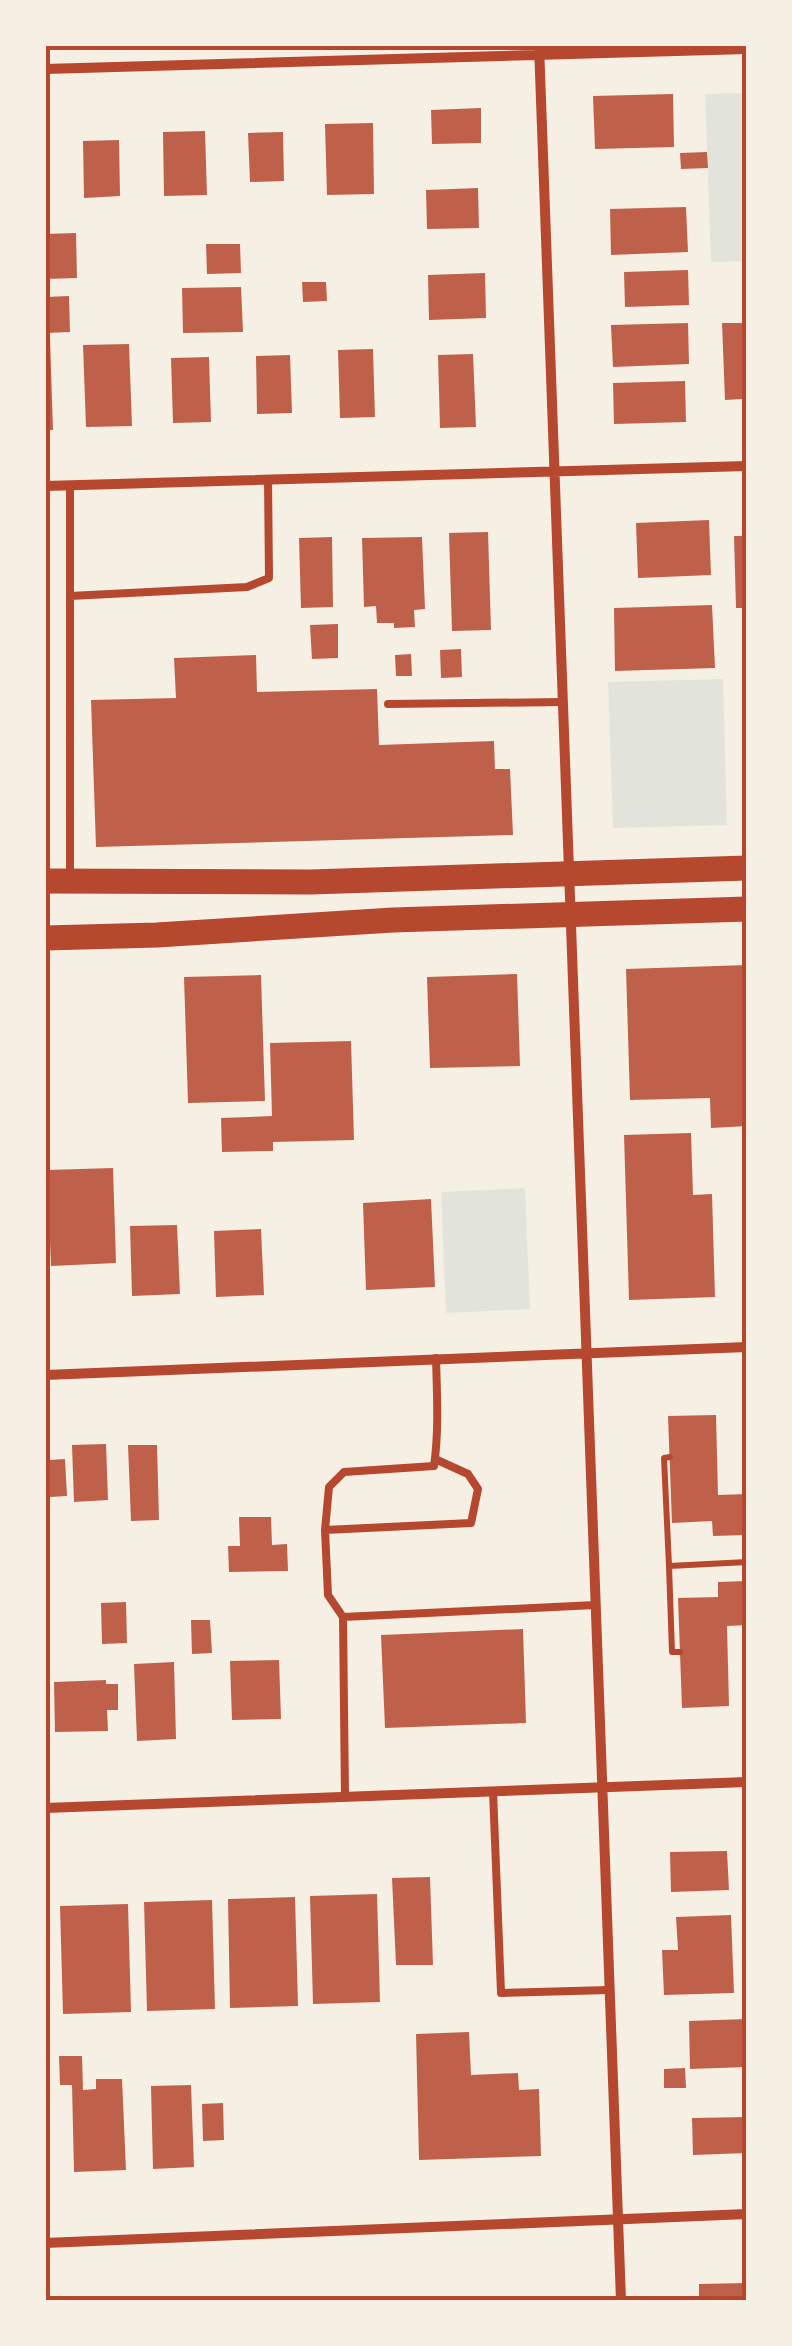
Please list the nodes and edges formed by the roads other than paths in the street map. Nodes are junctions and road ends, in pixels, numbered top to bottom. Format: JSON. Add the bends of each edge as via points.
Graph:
{"nodes":[{"id":1,"x":747,"y":49,"type":"edge"},
{"id":2,"x":539,"y":50,"type":"edge"},
{"id":3,"x":45,"y":70,"type":"edge"},
{"id":4,"x":747,"y":466,"type":"edge"},
{"id":5,"x":556,"y":471,"type":"junction"},
{"id":6,"x":268,"y":479,"type":"junction"},
{"id":7,"x":70,"y":485,"type":"junction"},
{"id":8,"x":45,"y":486,"type":"edge"},
{"id":9,"x":70,"y":596,"type":"junction"},
{"id":10,"x":564,"y":702,"type":"junction"},
{"id":11,"x":388,"y":704,"type":"dead end"},
{"id":12,"x":747,"y":868,"type":"edge"},
{"id":13,"x":570,"y":874,"type":"junction"},
{"id":14,"x":58,"y":881,"type":"edge"},
{"id":15,"x":747,"y":909,"type":"edge"},
{"id":16,"x":572,"y":914,"type":"junction"},
{"id":17,"x":45,"y":938,"type":"edge"},
{"id":18,"x":747,"y":1347,"type":"edge"},
{"id":19,"x":587,"y":1352,"type":"junction"},
{"id":20,"x":436,"y":1358,"type":"junction"},
{"id":21,"x":45,"y":1375,"type":"edge"},
{"id":22,"x":435,"y":1460,"type":"junction"},
{"id":23,"x":326,"y":1530,"type":"junction"},
{"id":24,"x":595,"y":1604,"type":"junction"},
{"id":25,"x":342,"y":1617,"type":"junction"},
{"id":26,"x":747,"y":1782,"type":"edge"},
{"id":27,"x":601,"y":1788,"type":"junction"},
{"id":28,"x":493,"y":1791,"type":"junction"},
{"id":29,"x":344,"y":1797,"type":"junction"},
{"id":30,"x":45,"y":1808,"type":"edge"},
{"id":31,"x":609,"y":1990,"type":"junction"},
{"id":32,"x":747,"y":2214,"type":"edge"},
{"id":33,"x":618,"y":2219,"type":"junction"},
{"id":34,"x":45,"y":2244,"type":"edge"},
{"id":35,"x":621,"y":2301,"type":"edge"}],
"edges":[{"from":1,"to":2,"type":"street"},
{"from":2,"to":3,"type":"street"},
{"from":2,"to":5,"type":"street"},
{"from":4,"to":5,"type":"street"},
{"from":5,"to":6,"type":"street"},
{"from":5,"to":10,"type":"street"},
{"from":6,"to":7,"type":"street"},
{"from":6,"to":9,"type":"lane","via":[[269,578],[247,587]]},
{"from":7,"to":8,"type":"street"},
{"from":7,"to":9,"type":"lane"},
{"from":9,"to":14,"type":"lane"},
{"from":10,"to":11,"type":"lane"},
{"from":10,"to":13,"type":"street"},
{"from":12,"to":13,"type":"main road"},
{"from":13,"to":14,"type":"main road"},
{"from":13,"to":16,"type":"street"},
{"from":15,"to":16,"type":"main road"},
{"from":16,"to":17,"type":"main road"},
{"from":16,"to":19,"type":"street"},
{"from":18,"to":19,"type":"street"},
{"from":19,"to":20,"type":"street"},
{"from":19,"to":24,"type":"street"},
{"from":20,"to":21,"type":"street"},
{"from":20,"to":22,"type":"lane"},
{"from":22,"to":23,"type":"lane","via":[[434,1466],[344,1472],[330,1487]]},
{"from":22,"to":23,"type":"lane","via":[[468,1474],[478,1489],[472,1523]]},
{"from":23,"to":25,"type":"lane","via":[[328,1594]]},
{"from":24,"to":25,"type":"lane"},
{"from":24,"to":27,"type":"street"},
{"from":25,"to":29,"type":"lane"},
{"from":26,"to":27,"type":"street"},
{"from":27,"to":28,"type":"street"},
{"from":27,"to":31,"type":"street"},
{"from":28,"to":29,"type":"street"},
{"from":28,"to":31,"type":"lane","via":[[501,1994]]},
{"from":29,"to":30,"type":"street"},
{"from":31,"to":33,"type":"street"},
{"from":32,"to":33,"type":"street"},
{"from":33,"to":34,"type":"street"},
{"from":33,"to":35,"type":"street"}]}
